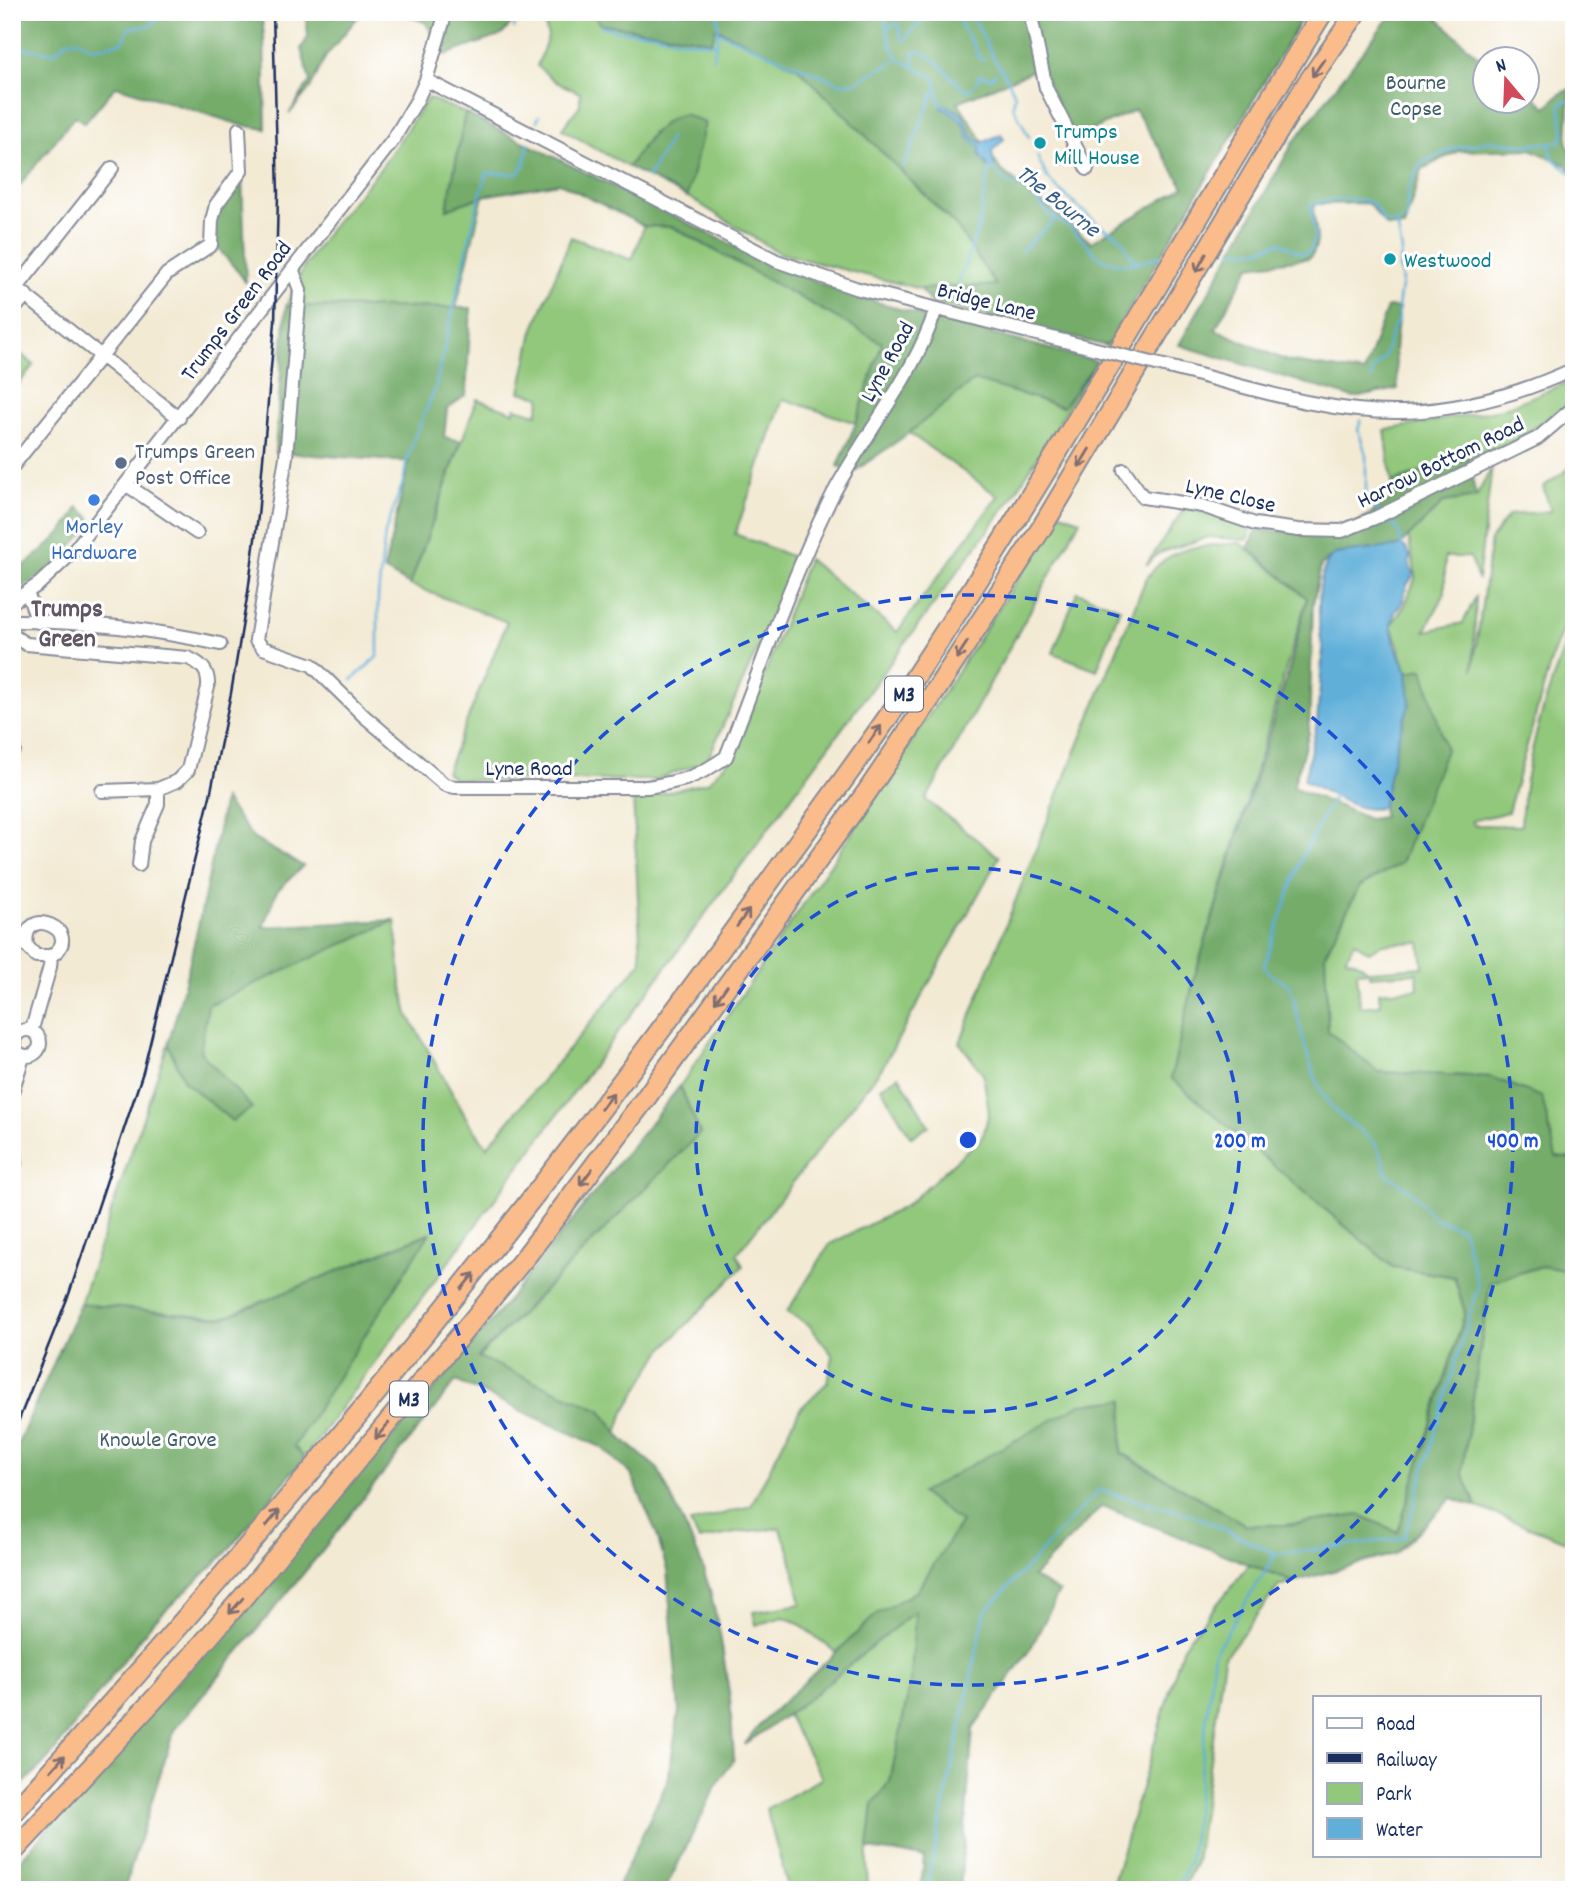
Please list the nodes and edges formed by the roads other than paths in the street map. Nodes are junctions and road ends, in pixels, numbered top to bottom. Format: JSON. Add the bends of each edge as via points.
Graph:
{"nodes":[{"id":1,"x":446,"y":12,"type":"edge"},
{"id":2,"x":1030,"y":12,"type":"edge"},
{"id":3,"x":1322,"y":12,"type":"edge"},
{"id":4,"x":1357,"y":12,"type":"edge"},
{"id":5,"x":426,"y":80,"type":"junction"},
{"id":6,"x":239,"y":129,"type":"dead end"},
{"id":7,"x":112,"y":168,"type":"dead end"},
{"id":8,"x":1087,"y":169,"type":"dead end"},
{"id":9,"x":293,"y":271,"type":"junction"},
{"id":10,"x":18,"y":290,"type":"edge"},
{"id":11,"x":936,"y":309,"type":"junction"},
{"id":12,"x":12,"y":312,"type":"edge"},
{"id":13,"x":102,"y":357,"type":"junction"},
{"id":14,"x":1572,"y":370,"type":"edge"},
{"id":15,"x":1574,"y":385,"type":"edge"},
{"id":16,"x":1574,"y":390,"type":"edge"},
{"id":17,"x":179,"y":418,"type":"junction"},
{"id":18,"x":12,"y":467,"type":"edge"},
{"id":19,"x":1124,"y":470,"type":"dead end"},
{"id":20,"x":127,"y":485,"type":"junction"},
{"id":21,"x":1342,"y":531,"type":"joint"},
{"id":22,"x":197,"y":533,"type":"dead end"},
{"id":23,"x":27,"y":592,"type":"junction"},
{"id":24,"x":12,"y":602,"type":"edge"},
{"id":25,"x":12,"y":621,"type":"edge"},
{"id":26,"x":38,"y":622,"type":"junction"},
{"id":27,"x":12,"y":635,"type":"edge"},
{"id":28,"x":220,"y":645,"type":"dead end"},
{"id":29,"x":159,"y":789,"type":"junction"},
{"id":30,"x":102,"y":790,"type":"dead end"},
{"id":31,"x":139,"y":865,"type":"dead end"},
{"id":32,"x":51,"y":956,"type":"dead end"},
{"id":33,"x":32,"y":1029,"type":"junction"},
{"id":34,"x":14,"y":1038,"type":"edge"},
{"id":35,"x":23,"y":1056,"type":"junction"},
{"id":36,"x":12,"y":1092,"type":"edge"},
{"id":37,"x":12,"y":1153,"type":"edge"},
{"id":38,"x":12,"y":1171,"type":"edge"},
{"id":39,"x":12,"y":1814,"type":"edge"},
{"id":40,"x":12,"y":1853,"type":"edge"}],
"edges":[{"from":1,"to":5,"type":"street","name":"Trumps Green Road"},
{"from":2,"to":8,"type":"street","via":[[1046,88]]},
{"from":39,"to":3,"type":"highway","number":"M3","one_way":true,"via":[[349,1428],[517,1219],[690,992],[919,671],[1044,476]]},
{"from":4,"to":40,"type":"highway","number":"M3","one_way":true,"via":[[1306,85],[1041,529],[938,687],[669,1065],[453,1347],[161,1692]]},
{"from":5,"to":9,"type":"street","name":"Trumps Green Road","via":[[393,139]]},
{"from":5,"to":11,"type":"street","name":"Bridge Lane","via":[[777,261]]},
{"from":6,"to":13,"type":"street","via":[[241,171],[216,205],[211,245],[167,274]]},
{"from":7,"to":10,"type":"street"},
{"from":9,"to":11,"type":"street","name":"Lyne Road","via":[[300,290],[286,457],[256,640],[263,648],[312,666],[445,785],[455,787],[647,787],[702,774],[726,757],[812,539],[855,456],[923,344]]},
{"from":9,"to":17,"type":"street","name":"Trumps Green Road"},
{"from":10,"to":12,"type":"street"},
{"from":10,"to":13,"type":"street"},
{"from":11,"to":14,"type":"street","name":"Bridge Lane","bridge":true,"via":[[1336,407],[1403,412],[1448,408],[1534,386]]},
{"from":13,"to":17,"type":"street"},
{"from":13,"to":18,"type":"street"},
{"from":14,"to":15,"type":"street"},
{"from":16,"to":21,"type":"street","name":"Harrow Bottom Road","via":[[1573,408],[1538,438]]},
{"from":17,"to":20,"type":"street","name":"Trumps Green Road"},
{"from":19,"to":21,"type":"street","name":"Lyne Close","via":[[1143,497],[1202,506],[1255,524]]},
{"from":20,"to":22,"type":"street"},
{"from":20,"to":23,"type":"street","name":"Trumps Green Road","via":[[74,552]]},
{"from":23,"to":24,"type":"street","name":"Trumps Green Road"},
{"from":23,"to":26,"type":"street"},
{"from":25,"to":26,"type":"street"},
{"from":26,"to":28,"type":"street","via":[[160,631]]},
{"from":27,"to":29,"type":"street","via":[[26,644],[178,656],[204,668],[208,687],[188,770]]},
{"from":29,"to":30,"type":"street"},
{"from":29,"to":31,"type":"street"},
{"from":32,"to":33,"type":"street"},
{"from":33,"to":34,"type":"street"},
{"from":33,"to":35,"type":"street","via":[[38,1046],[33,1054]]},
{"from":34,"to":35,"type":"street"},
{"from":35,"to":36,"type":"street"},
{"from":37,"to":38,"type":"street","via":[[16,1161]]}]}
